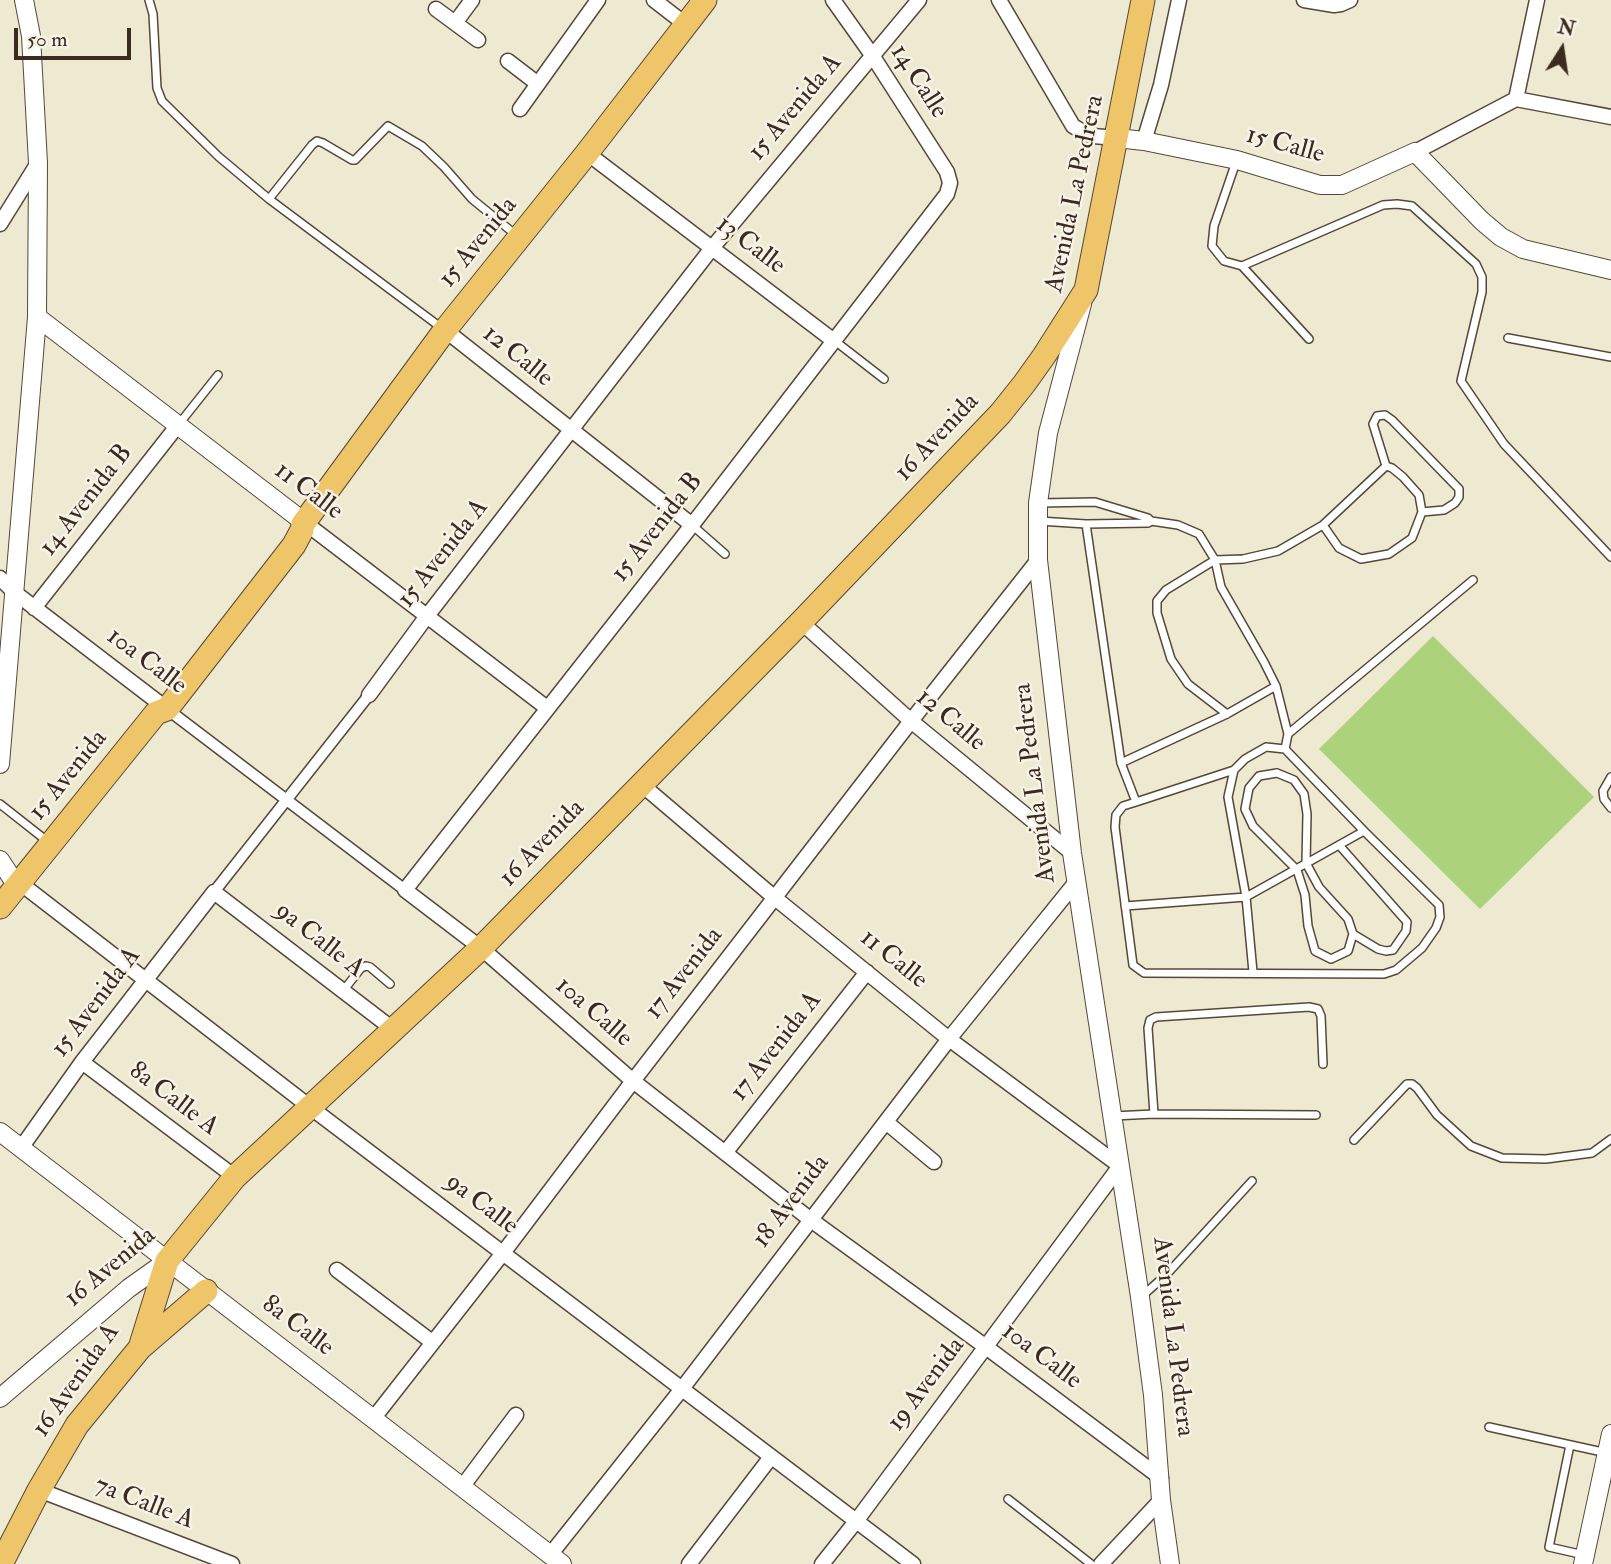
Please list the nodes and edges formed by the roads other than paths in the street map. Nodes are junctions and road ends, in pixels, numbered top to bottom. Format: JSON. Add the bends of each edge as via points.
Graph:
{"nodes":[{"id":1,"x":24,"y":0,"type":"edge"},
{"id":2,"x":149,"y":0,"type":"edge"},
{"id":3,"x":472,"y":0,"type":"edge"},
{"id":4,"x":598,"y":0,"type":"edge"},
{"id":5,"x":654,"y":0,"type":"edge"},
{"id":6,"x":705,"y":0,"type":"edge"},
{"id":7,"x":833,"y":0,"type":"edge"},
{"id":8,"x":919,"y":0,"type":"edge"},
{"id":9,"x":999,"y":0,"type":"edge"},
{"id":10,"x":1143,"y":0,"type":"edge"},
{"id":11,"x":1180,"y":0,"type":"edge"},
{"id":12,"x":1304,"y":0,"type":"edge"},
{"id":13,"x":1350,"y":0,"type":"edge"},
{"id":14,"x":1537,"y":0,"type":"edge"},
{"id":15,"x":436,"y":9,"type":"dead end"},
{"id":16,"x":455,"y":23,"type":"junction"},
{"id":17,"x":685,"y":24,"type":"junction"},
{"id":18,"x":478,"y":40,"type":"dead end"},
{"id":19,"x":872,"y":55,"type":"junction"},
{"id":20,"x":508,"y":61,"type":"dead end"},
{"id":21,"x":538,"y":84,"type":"junction"},
{"id":22,"x":1516,"y":99,"type":"junction"},
{"id":23,"x":520,"y":109,"type":"dead end"},
{"id":24,"x":1611,"y":117,"type":"edge"},
{"id":25,"x":1117,"y":138,"type":"junction"},
{"id":26,"x":1144,"y":141,"type":"junction"},
{"id":27,"x":1415,"y":152,"type":"junction"},
{"id":28,"x":587,"y":153,"type":"junction"},
{"id":29,"x":1237,"y":160,"type":"junction"},
{"id":30,"x":38,"y":163,"type":"junction"},
{"id":31,"x":947,"y":194,"type":"joint"},
{"id":32,"x":269,"y":199,"type":"junction"},
{"id":33,"x":0,"y":224,"type":"edge"},
{"id":34,"x":519,"y":237,"type":"junction"},
{"id":35,"x":712,"y":248,"type":"junction"},
{"id":36,"x":1242,"y":266,"type":"junction"},
{"id":37,"x":1611,"y":270,"type":"edge"},
{"id":38,"x":1086,"y":289,"type":"junction"},
{"id":39,"x":37,"y":317,"type":"junction"},
{"id":40,"x":445,"y":330,"type":"junction"},
{"id":41,"x":1508,"y":338,"type":"dead end"},
{"id":42,"x":1308,"y":339,"type":"dead end"},
{"id":43,"x":834,"y":341,"type":"junction"},
{"id":44,"x":1611,"y":357,"type":"edge"},
{"id":45,"x":218,"y":376,"type":"dead end"},
{"id":46,"x":884,"y":379,"type":"dead end"},
{"id":47,"x":178,"y":425,"type":"junction"},
{"id":48,"x":571,"y":431,"type":"junction"},
{"id":49,"x":1386,"y":466,"type":"junction"},
{"id":50,"x":1038,"y":503,"type":"junction"},
{"id":51,"x":1422,"y":512,"type":"junction"},
{"id":52,"x":1038,"y":521,"type":"junction"},
{"id":53,"x":1151,"y":521,"type":"junction"},
{"id":54,"x":304,"y":523,"type":"junction"},
{"id":55,"x":1086,"y":524,"type":"junction"},
{"id":56,"x":692,"y":525,"type":"junction"},
{"id":57,"x":1323,"y":525,"type":"junction"},
{"id":58,"x":725,"y":554,"type":"dead end"},
{"id":59,"x":1611,"y":557,"type":"edge"},
{"id":60,"x":1038,"y":560,"type":"junction"},
{"id":61,"x":1215,"y":560,"type":"junction"},
{"id":62,"x":0,"y":578,"type":"edge"},
{"id":63,"x":1473,"y":580,"type":"dead end"},
{"id":64,"x":14,"y":592,"type":"junction"},
{"id":65,"x":34,"y":608,"type":"junction"},
{"id":66,"x":427,"y":616,"type":"junction"},
{"id":67,"x":801,"y":622,"type":"junction"},
{"id":68,"x":1276,"y":686,"type":"junction"},
{"id":69,"x":369,"y":695,"type":"joint"},
{"id":70,"x":161,"y":708,"type":"junction"},
{"id":71,"x":547,"y":708,"type":"junction"},
{"id":72,"x":1227,"y":714,"type":"junction"},
{"id":73,"x":911,"y":721,"type":"junction"},
{"id":74,"x":1,"y":731,"type":"edge"},
{"id":75,"x":1288,"y":734,"type":"junction"},
{"id":76,"x":1285,"y":749,"type":"junction"},
{"id":77,"x":1121,"y":763,"type":"junction"},
{"id":78,"x":0,"y":764,"type":"edge"},
{"id":79,"x":1234,"y":770,"type":"junction"},
{"id":80,"x":1611,"y":777,"type":"edge"},
{"id":81,"x":641,"y":784,"type":"junction"},
{"id":82,"x":285,"y":799,"type":"junction"},
{"id":83,"x":1136,"y":802,"type":"junction"},
{"id":84,"x":0,"y":804,"type":"edge"},
{"id":85,"x":1611,"y":808,"type":"edge"},
{"id":86,"x":1364,"y":831,"type":"junction"},
{"id":87,"x":50,"y":844,"type":"junction"},
{"id":88,"x":1339,"y":845,"type":"junction"},
{"id":89,"x":1072,"y":853,"type":"junction"},
{"id":90,"x":0,"y":860,"type":"edge"},
{"id":91,"x":1306,"y":863,"type":"junction"},
{"id":92,"x":1297,"y":870,"type":"junction"},
{"id":93,"x":1076,"y":882,"type":"junction"},
{"id":94,"x":20,"y":883,"type":"junction"},
{"id":95,"x":405,"y":890,"type":"junction"},
{"id":96,"x":214,"y":892,"type":"junction"},
{"id":97,"x":1246,"y":897,"type":"junction"},
{"id":98,"x":775,"y":898,"type":"junction"},
{"id":99,"x":1125,"y":906,"type":"junction"},
{"id":100,"x":0,"y":907,"type":"edge"},
{"id":101,"x":1353,"y":934,"type":"junction"},
{"id":102,"x":481,"y":948,"type":"junction"},
{"id":103,"x":867,"y":972,"type":"junction"},
{"id":104,"x":1253,"y":972,"type":"junction"},
{"id":105,"x":145,"y":979,"type":"junction"},
{"id":106,"x":390,"y":984,"type":"dead end"},
{"id":107,"x":344,"y":991,"type":"junction"},
{"id":108,"x":394,"y":1030,"type":"junction"},
{"id":109,"x":949,"y":1039,"type":"junction"},
{"id":110,"x":82,"y":1062,"type":"junction"},
{"id":111,"x":1323,"y":1064,"type":"dead end"},
{"id":112,"x":633,"y":1081,"type":"junction"},
{"id":113,"x":310,"y":1107,"type":"junction"},
{"id":114,"x":1154,"y":1114,"type":"junction"},
{"id":115,"x":1316,"y":1115,"type":"dead end"},
{"id":116,"x":1112,"y":1116,"type":"junction"},
{"id":117,"x":886,"y":1122,"type":"junction"},
{"id":118,"x":0,"y":1132,"type":"edge"},
{"id":119,"x":1611,"y":1139,"type":"edge"},
{"id":120,"x":1354,"y":1140,"type":"dead end"},
{"id":121,"x":22,"y":1148,"type":"junction"},
{"id":122,"x":725,"y":1153,"type":"junction"},
{"id":123,"x":934,"y":1161,"type":"dead end"},
{"id":124,"x":1120,"y":1166,"type":"junction"},
{"id":125,"x":235,"y":1177,"type":"junction"},
{"id":126,"x":1251,"y":1181,"type":"dead end"},
{"id":127,"x":811,"y":1220,"type":"junction"},
{"id":128,"x":503,"y":1253,"type":"junction"},
{"id":129,"x":167,"y":1261,"type":"junction"},
{"id":130,"x":337,"y":1270,"type":"dead end"},
{"id":131,"x":206,"y":1291,"type":"junction"},
{"id":132,"x":1140,"y":1297,"type":"junction"},
{"id":133,"x":432,"y":1342,"type":"junction"},
{"id":134,"x":986,"y":1347,"type":"junction"},
{"id":135,"x":141,"y":1348,"type":"junction"},
{"id":136,"x":681,"y":1390,"type":"junction"},
{"id":137,"x":0,"y":1398,"type":"edge"},
{"id":138,"x":516,"y":1415,"type":"dead end"},
{"id":139,"x":373,"y":1419,"type":"junction"},
{"id":140,"x":1489,"y":1427,"type":"dead end"},
{"id":141,"x":1611,"y":1434,"type":"edge"},
{"id":142,"x":1570,"y":1445,"type":"junction"},
{"id":143,"x":1607,"y":1453,"type":"junction"},
{"id":144,"x":771,"y":1457,"type":"junction"},
{"id":145,"x":1161,"y":1478,"type":"junction"},
{"id":146,"x":462,"y":1487,"type":"junction"},
{"id":147,"x":38,"y":1490,"type":"junction"},
{"id":148,"x":1008,"y":1499,"type":"dead end"},
{"id":149,"x":1161,"y":1500,"type":"junction"},
{"id":150,"x":857,"y":1520,"type":"junction"},
{"id":151,"x":556,"y":1560,"type":"edge"},
{"id":152,"x":1584,"y":1560,"type":"edge"},
{"id":153,"x":1,"y":1564,"type":"edge"},
{"id":154,"x":232,"y":1564,"type":"edge"},
{"id":155,"x":689,"y":1564,"type":"edge"},
{"id":156,"x":822,"y":1564,"type":"edge"},
{"id":157,"x":913,"y":1564,"type":"edge"},
{"id":158,"x":1091,"y":1564,"type":"edge"},
{"id":159,"x":1101,"y":1564,"type":"edge"},
{"id":160,"x":1170,"y":1564,"type":"edge"}],
"edges":[{"from":1,"to":30,"type":"street","via":[[31,36]]},
{"from":2,"to":32,"type":"lane","via":[[162,102]]},
{"from":3,"to":16,"type":"street"},
{"from":4,"to":21,"type":"street"},
{"from":5,"to":17,"type":"street"},
{"from":6,"to":17,"type":"main road","name":"15 Avenida"},
{"from":7,"to":19,"type":"street","name":"14 Calle"},
{"from":8,"to":19,"type":"street","name":"15 Avenida A"},
{"from":9,"to":25,"type":"street","name":"15 Calle","via":[[1073,126],[1093,136]]},
{"from":10,"to":25,"type":"main road","name":"Avenida La Pedrera"},
{"from":11,"to":26,"type":"street"},
{"from":12,"to":13,"type":"street","via":[[1334,5]]},
{"from":14,"to":22,"type":"street"},
{"from":15,"to":16,"type":"street"},
{"from":16,"to":18,"type":"street"},
{"from":17,"to":28,"type":"main road","name":"15 Avenida"},
{"from":19,"to":31,"type":"street","name":"14 Calle","via":[[947,172]]},
{"from":19,"to":35,"type":"street","name":"15 Avenida A"},
{"from":20,"to":21,"type":"street"},
{"from":21,"to":23,"type":"street"},
{"from":22,"to":24,"type":"street"},
{"from":22,"to":27,"type":"street","name":"15 Calle"},
{"from":25,"to":26,"type":"street","name":"15 Calle"},
{"from":25,"to":38,"type":"main road","name":"Avenida La Pedrera"},
{"from":26,"to":29,"type":"street","name":"15 Calle"},
{"from":27,"to":29,"type":"street","name":"15 Calle","via":[[1342,185],[1320,185]]},
{"from":27,"to":37,"type":"street","via":[[1501,237],[1523,249]]},
{"from":28,"to":34,"type":"main road","name":"15 Avenida"},
{"from":28,"to":35,"type":"street","name":"13 Calle"},
{"from":29,"to":36,"type":"lane","via":[[1214,226],[1212,246],[1224,261]]},
{"from":30,"to":33,"type":"street"},
{"from":30,"to":39,"type":"street"},
{"from":31,"to":43,"type":"street","name":"15 Avenida B"},
{"from":32,"to":34,"type":"lane","via":[[317,141],[355,160],[388,126],[422,146],[472,199]]},
{"from":32,"to":40,"type":"lane"},
{"from":34,"to":40,"type":"main road","name":"15 Avenida"},
{"from":35,"to":43,"type":"street","name":"13 Calle"},
{"from":35,"to":48,"type":"street","name":"15 Avenida A"},
{"from":36,"to":42,"type":"lane"},
{"from":36,"to":59,"type":"lane","via":[[1383,205],[1412,206],[1476,264],[1482,277],[1461,381],[1504,444]]},
{"from":38,"to":50,"type":"street","name":"Avenida La Pedrera","via":[[1048,433]]},
{"from":38,"to":67,"type":"main road","name":"16 Avenida","via":[[1000,414]]},
{"from":39,"to":47,"type":"street","name":"11 Calle"},
{"from":39,"to":64,"type":"street"},
{"from":40,"to":48,"type":"street","name":"12 Calle"},
{"from":40,"to":54,"type":"main road","name":"15 Avenida"},
{"from":41,"to":44,"type":"lane"},
{"from":43,"to":46,"type":"lane","name":"13 Calle"},
{"from":43,"to":56,"type":"street","name":"15 Avenida B"},
{"from":45,"to":47,"type":"lane"},
{"from":47,"to":54,"type":"street","name":"11 Calle"},
{"from":47,"to":65,"type":"street","name":"14 Avenida B"},
{"from":48,"to":56,"type":"street","name":"12 Calle"},
{"from":48,"to":66,"type":"street","name":"15 Avenida A"},
{"from":49,"to":51,"type":"lane","via":[[1419,495]]},
{"from":49,"to":51,"type":"lane","via":[[1373,424],[1377,416],[1385,415],[1460,489],[1455,503],[1444,510]]},
{"from":49,"to":57,"type":"lane"},
{"from":50,"to":52,"type":"street","name":"Avenida La Pedrera"},
{"from":50,"to":53,"type":"lane","via":[[1095,502]]},
{"from":51,"to":57,"type":"lane","via":[[1412,538],[1389,554],[1361,559],[1339,548]]},
{"from":52,"to":55,"type":"lane"},
{"from":52,"to":60,"type":"street","name":"Avenida La Pedrera"},
{"from":53,"to":55,"type":"lane"},
{"from":53,"to":61,"type":"lane","via":[[1199,534]]},
{"from":54,"to":66,"type":"street","name":"11 Calle"},
{"from":54,"to":70,"type":"main road","name":"15 Avenida","via":[[294,545]]},
{"from":55,"to":77,"type":"lane"},
{"from":56,"to":58,"type":"lane"},
{"from":56,"to":71,"type":"street","name":"15 Avenida B"},
{"from":57,"to":61,"type":"lane","via":[[1278,551]]},
{"from":60,"to":73,"type":"street","name":"17 Avenida"},
{"from":60,"to":89,"type":"street","name":"Avenida La Pedrera"},
{"from":61,"to":68,"type":"lane","via":[[1221,587]]},
{"from":61,"to":72,"type":"lane","via":[[1166,590],[1157,601],[1157,614],[1171,659],[1188,684]]},
{"from":62,"to":64,"type":"street","name":"10a Calle"},
{"from":63,"to":75,"type":"lane"},
{"from":64,"to":65,"type":"street","name":"10a Calle"},
{"from":64,"to":74,"type":"street"},
{"from":65,"to":70,"type":"street","name":"10a Calle"},
{"from":66,"to":69,"type":"street","name":"15 Avenida A"},
{"from":66,"to":71,"type":"street","name":"11 Calle"},
{"from":67,"to":73,"type":"street","name":"12 Calle"},
{"from":67,"to":81,"type":"main road","name":"16 Avenida"},
{"from":68,"to":72,"type":"lane"},
{"from":68,"to":75,"type":"lane"},
{"from":69,"to":82,"type":"street","name":"15 Avenida A"},
{"from":70,"to":82,"type":"street","name":"10a Calle"},
{"from":70,"to":87,"type":"main road","name":"15 Avenida"},
{"from":71,"to":95,"type":"street","name":"15 Avenida B"},
{"from":72,"to":77,"type":"lane"},
{"from":73,"to":89,"type":"street","name":"12 Calle"},
{"from":73,"to":98,"type":"street","name":"17 Avenida"},
{"from":74,"to":78,"type":"street"},
{"from":75,"to":76,"type":"lane"},
{"from":76,"to":79,"type":"lane","via":[[1266,747]]},
{"from":76,"to":86,"type":"lane"},
{"from":77,"to":83,"type":"lane"},
{"from":79,"to":83,"type":"lane"},
{"from":79,"to":97,"type":"lane","via":[[1228,797]]},
{"from":80,"to":85,"type":"lane","via":[[1603,791]]},
{"from":81,"to":98,"type":"street","name":"11 Calle"},
{"from":81,"to":102,"type":"main road","name":"16 Avenida"},
{"from":82,"to":95,"type":"street","name":"10a Calle"},
{"from":82,"to":96,"type":"street","name":"15 Avenida A"},
{"from":83,"to":99,"type":"lane","via":[[1116,815]]},
{"from":84,"to":87,"type":"lane"},
{"from":86,"to":88,"type":"lane"},
{"from":86,"to":104,"type":"lane","via":[[1439,905],[1436,928],[1422,947],[1396,970],[1384,974]]},
{"from":87,"to":94,"type":"main road","name":"15 Avenida"},
{"from":88,"to":91,"type":"lane"},
{"from":88,"to":101,"type":"lane","via":[[1407,922],[1392,950],[1378,949]]},
{"from":89,"to":93,"type":"street","name":"Avenida La Pedrera"},
{"from":90,"to":94,"type":"street"},
{"from":91,"to":92,"type":"lane"},
{"from":91,"to":92,"type":"lane","via":[[1304,794],[1294,780],[1277,773],[1259,776],[1250,788],[1245,810],[1253,826]]},
{"from":91,"to":101,"type":"lane","via":[[1319,887],[1348,919]]},
{"from":92,"to":97,"type":"lane"},
{"from":92,"to":101,"type":"lane","via":[[1315,951],[1331,959],[1348,951]]},
{"from":93,"to":109,"type":"street","name":"18 Avenida"},
{"from":93,"to":116,"type":"street","name":"Avenida La Pedrera"},
{"from":94,"to":100,"type":"main road","name":"15 Avenida"},
{"from":94,"to":105,"type":"street","name":"9a Calle"},
{"from":95,"to":102,"type":"street","name":"10a Calle"},
{"from":96,"to":105,"type":"street","name":"15 Avenida A"},
{"from":96,"to":107,"type":"street","name":"9a Calle A"},
{"from":97,"to":99,"type":"lane"},
{"from":97,"to":104,"type":"lane"},
{"from":98,"to":103,"type":"street","name":"11 Calle"},
{"from":98,"to":112,"type":"street","name":"17 Avenida"},
{"from":99,"to":104,"type":"lane","via":[[1133,965],[1144,973]]},
{"from":102,"to":108,"type":"main road","name":"16 Avenida"},
{"from":102,"to":112,"type":"street","name":"10a Calle"},
{"from":103,"to":109,"type":"street","name":"11 Calle"},
{"from":103,"to":122,"type":"street","name":"17 Avenida A"},
{"from":105,"to":110,"type":"street","name":"15 Avenida A"},
{"from":105,"to":113,"type":"street","name":"9a Calle"},
{"from":106,"to":107,"type":"lane","via":[[366,966]]},
{"from":107,"to":108,"type":"street","name":"9a Calle A"},
{"from":108,"to":113,"type":"main road","name":"16 Avenida"},
{"from":109,"to":117,"type":"street","name":"18 Avenida"},
{"from":109,"to":124,"type":"street","name":"11 Calle"},
{"from":110,"to":121,"type":"street","name":"15 Avenida A"},
{"from":110,"to":125,"type":"street","name":"8a Calle A"},
{"from":111,"to":114,"type":"lane","via":[[1318,1009],[1156,1017],[1148,1028]]},
{"from":112,"to":122,"type":"street","name":"10a Calle"},
{"from":112,"to":128,"type":"street","name":"17 Avenida"},
{"from":113,"to":125,"type":"main road","name":"16 Avenida"},
{"from":113,"to":128,"type":"street","name":"9a Calle"},
{"from":114,"to":115,"type":"lane"},
{"from":114,"to":116,"type":"lane"},
{"from":116,"to":124,"type":"street","name":"Avenida La Pedrera"},
{"from":117,"to":123,"type":"street"},
{"from":117,"to":127,"type":"street","name":"18 Avenida"},
{"from":118,"to":121,"type":"street","name":"8a Calle"},
{"from":119,"to":120,"type":"lane","via":[[1592,1153],[1502,1158],[1471,1146],[1437,1115],[1417,1088],[1406,1084]]},
{"from":121,"to":129,"type":"street","name":"8a Calle"},
{"from":122,"to":127,"type":"street","name":"10a Calle"},
{"from":124,"to":132,"type":"street","name":"Avenida La Pedrera"},
{"from":124,"to":134,"type":"street","name":"19 Avenida"},
{"from":125,"to":129,"type":"main road","name":"16 Avenida"},
{"from":126,"to":132,"type":"lane","via":[[1167,1274]]},
{"from":127,"to":134,"type":"street","name":"10a Calle"},
{"from":127,"to":136,"type":"street","name":"18 Avenida"},
{"from":128,"to":133,"type":"street","name":"17 Avenida"},
{"from":128,"to":136,"type":"street","name":"9a Calle"},
{"from":129,"to":131,"type":"street","name":"8a Calle"},
{"from":129,"to":135,"type":"main road","name":"16 Avenida A"},
{"from":129,"to":137,"type":"street","name":"16 Avenida"},
{"from":130,"to":133,"type":"street"},
{"from":131,"to":135,"type":"main road"},
{"from":131,"to":139,"type":"street","name":"8a Calle"},
{"from":132,"to":145,"type":"street","name":"Avenida La Pedrera"},
{"from":133,"to":139,"type":"street","name":"17 Avenida"},
{"from":134,"to":145,"type":"street","name":"10a Calle"},
{"from":134,"to":150,"type":"street","name":"19 Avenida"},
{"from":135,"to":147,"type":"main road","name":"16 Avenida A","via":[[77,1425]]},
{"from":136,"to":144,"type":"street","name":"9a Calle"},
{"from":136,"to":151,"type":"street","name":"18 Avenida"},
{"from":138,"to":146,"type":"street"},
{"from":139,"to":146,"type":"street","name":"8a Calle"},
{"from":140,"to":142,"type":"lane"},
{"from":141,"to":143,"type":"street"},
{"from":142,"to":143,"type":"lane"},
{"from":142,"to":152,"type":"lane","via":[[1549,1547]]},
{"from":143,"to":152,"type":"street"},
{"from":144,"to":150,"type":"street","name":"9a Calle"},
{"from":144,"to":155,"type":"street"},
{"from":145,"to":149,"type":"street","name":"Avenida La Pedrera"},
{"from":146,"to":151,"type":"street","name":"8a Calle"},
{"from":147,"to":153,"type":"main road","name":"16 Avenida A"},
{"from":147,"to":154,"type":"street","name":"7a Calle A"},
{"from":148,"to":158,"type":"lane"},
{"from":149,"to":159,"type":"street"},
{"from":149,"to":160,"type":"street","name":"Avenida La Pedrera"},
{"from":150,"to":156,"type":"street","name":"19 Avenida"},
{"from":150,"to":157,"type":"street","name":"9a Calle"}]}
